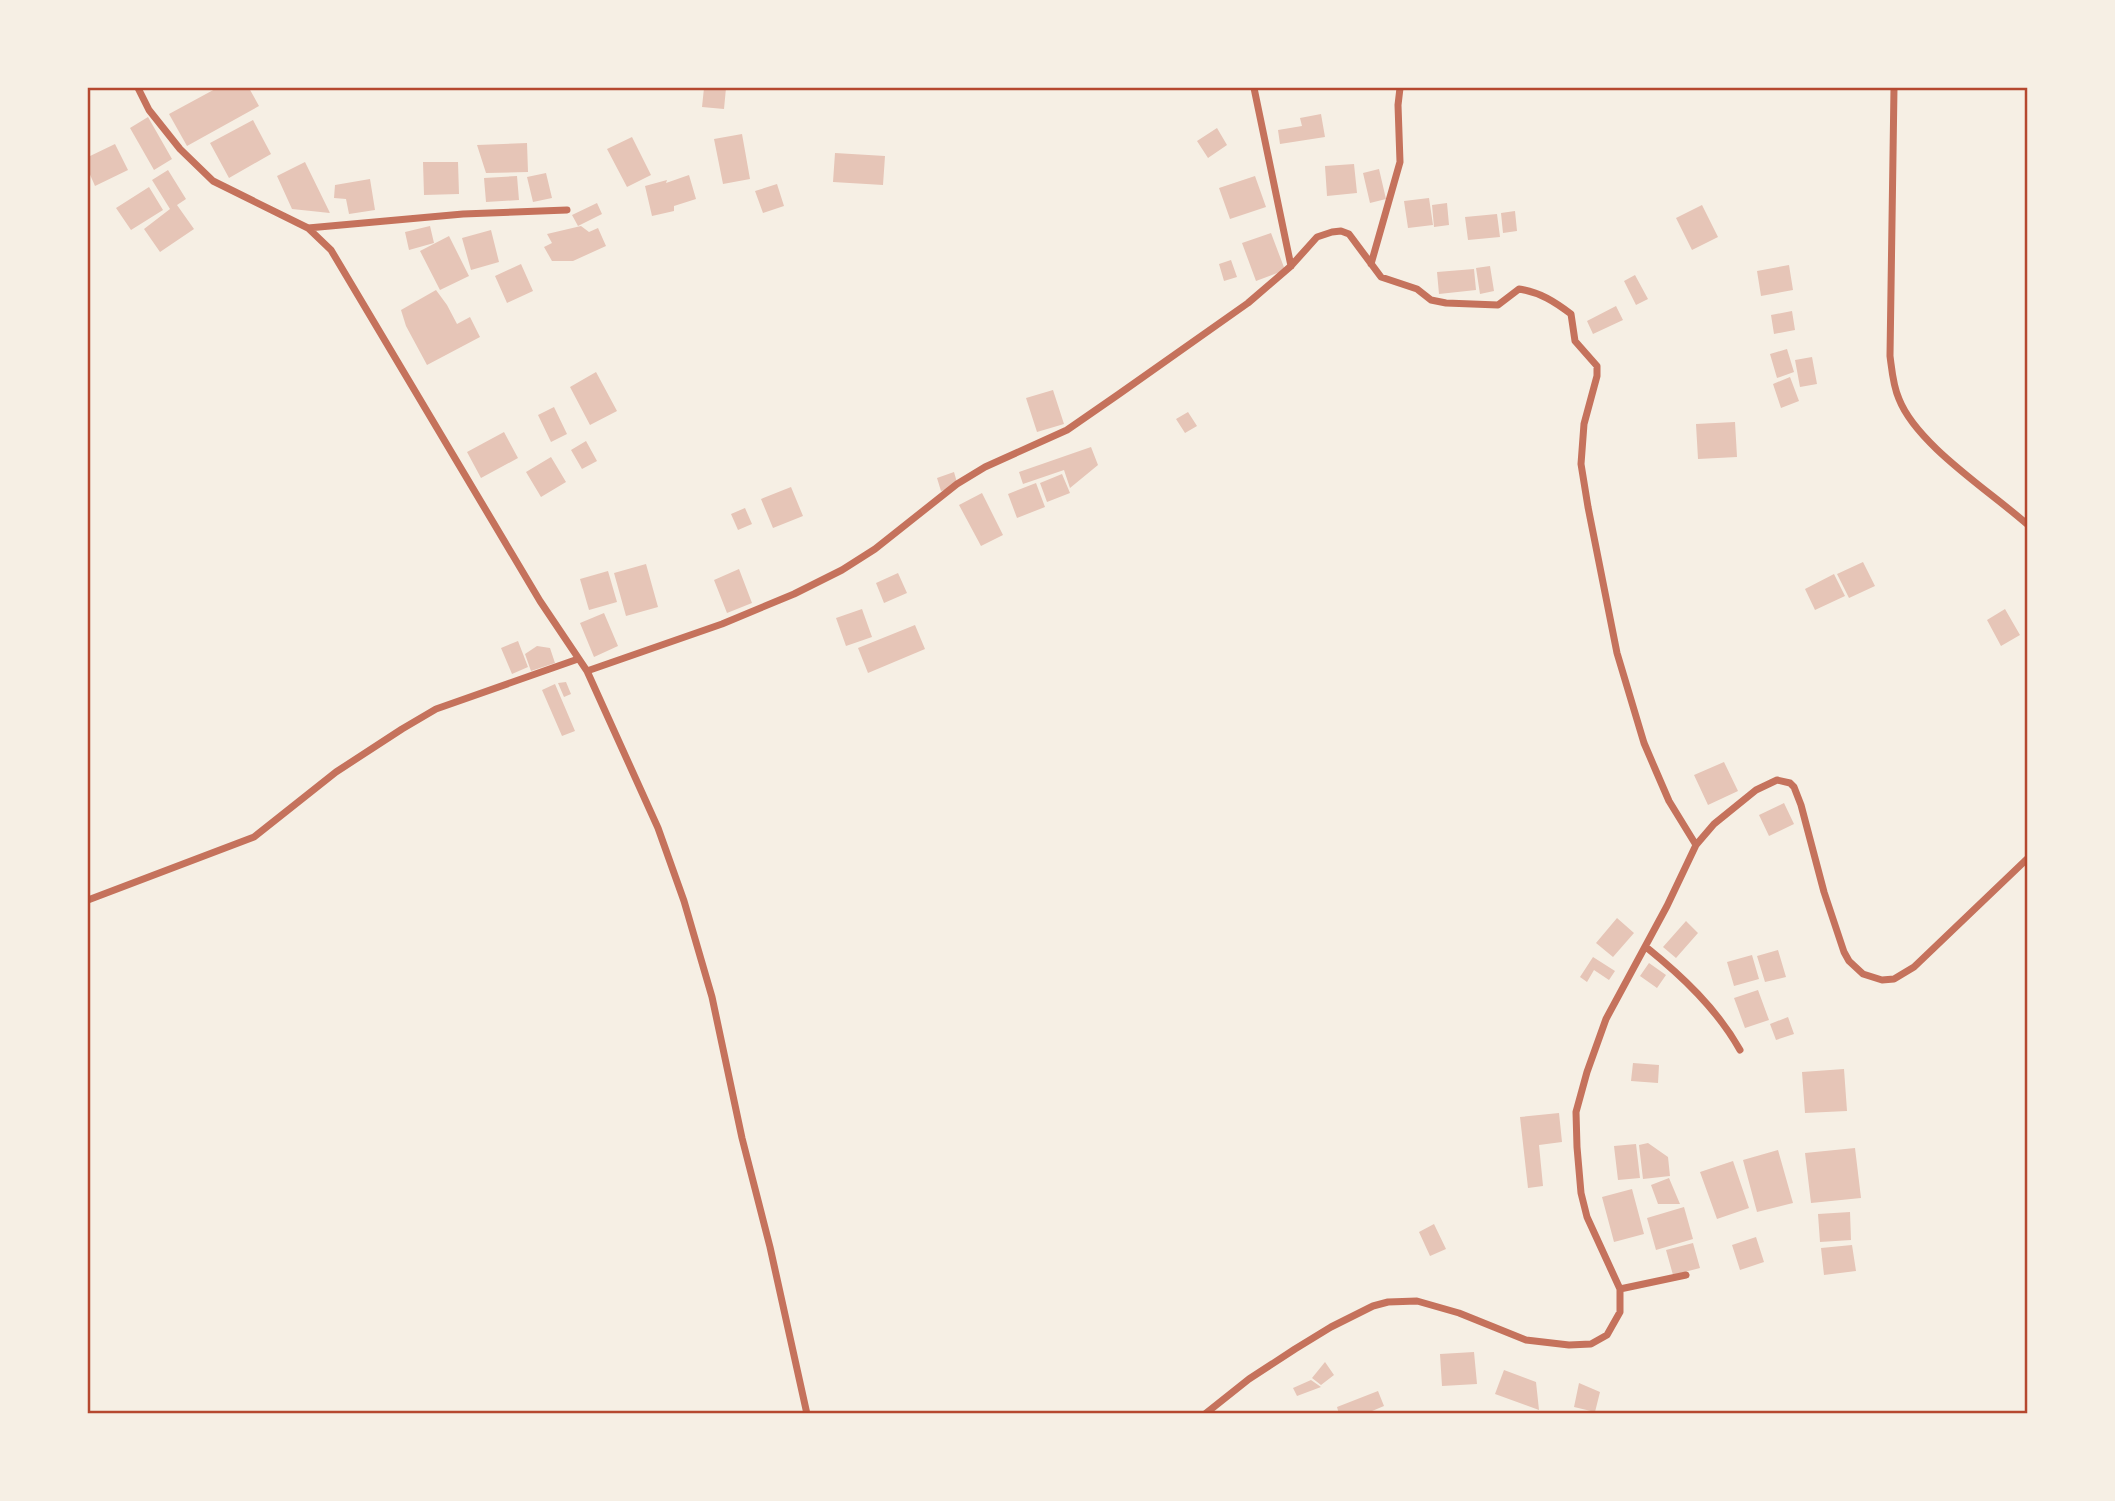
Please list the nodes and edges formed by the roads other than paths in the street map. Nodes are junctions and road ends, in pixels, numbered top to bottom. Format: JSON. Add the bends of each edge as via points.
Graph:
{"nodes":[{"id":1,"x":138,"y":88,"type":"edge"},
{"id":2,"x":1254,"y":88,"type":"edge"},
{"id":3,"x":1400,"y":88,"type":"edge"},
{"id":4,"x":1894,"y":88,"type":"edge"},
{"id":5,"x":567,"y":210,"type":"dead end"},
{"id":6,"x":308,"y":229,"type":"junction"},
{"id":7,"x":1371,"y":264,"type":"junction"},
{"id":8,"x":1291,"y":266,"type":"junction"},
{"id":9,"x":2028,"y":525,"type":"edge"},
{"id":10,"x":579,"y":659,"type":"junction"},
{"id":11,"x":587,"y":671,"type":"junction"},
{"id":12,"x":1696,"y":845,"type":"junction"},
{"id":13,"x":2028,"y":858,"type":"edge"},
{"id":14,"x":88,"y":900,"type":"edge"},
{"id":15,"x":1646,"y":947,"type":"junction"},
{"id":16,"x":1740,"y":1050,"type":"dead end"},
{"id":17,"x":1686,"y":1275,"type":"dead end"},
{"id":18,"x":1620,"y":1289,"type":"junction"},
{"id":19,"x":807,"y":1413,"type":"edge"},
{"id":20,"x":1205,"y":1413,"type":"edge"}],
"edges":[{"from":1,"to":6,"type":"street","via":[[180,149],[213,181]]},
{"from":2,"to":8,"type":"street"},
{"from":3,"to":7,"type":"street","via":[[1400,162]]},
{"from":4,"to":9,"type":"street","via":[[1890,356],[1894,386],[1907,415],[1929,443]]},
{"from":5,"to":6,"type":"street","via":[[463,214]]},
{"from":6,"to":10,"type":"street","via":[[331,250]]},
{"from":7,"to":8,"type":"street","via":[[1349,234],[1341,231],[1317,237]]},
{"from":7,"to":12,"type":"street","via":[[1381,277],[1417,289],[1430,300],[1498,305],[1519,289],[1534,292],[1572,314],[1575,341],[1597,366],[1581,464],[1617,653],[1652,762]]},
{"from":8,"to":11,"type":"street","via":[[1248,303],[1067,430],[957,484],[842,570],[722,624]]},
{"from":10,"to":11,"type":"street"},
{"from":10,"to":14,"type":"street","via":[[436,709],[336,772],[254,837]]},
{"from":11,"to":19,"type":"street","via":[[658,828],[684,901],[712,997]]},
{"from":12,"to":13,"type":"street","via":[[1756,790],[1777,780],[1790,783],[1801,805],[1844,952],[1863,974],[1888,980],[1914,967]]},
{"from":12,"to":15,"type":"street"},
{"from":15,"to":16,"type":"street","via":[[1719,1017]]},
{"from":15,"to":18,"type":"street","via":[[1606,1019],[1576,1112],[1581,1193]]},
{"from":17,"to":18,"type":"street"},
{"from":18,"to":20,"type":"street","via":[[1620,1312],[1607,1335],[1591,1344],[1526,1340],[1417,1301],[1373,1306],[1295,1349]]}]}
